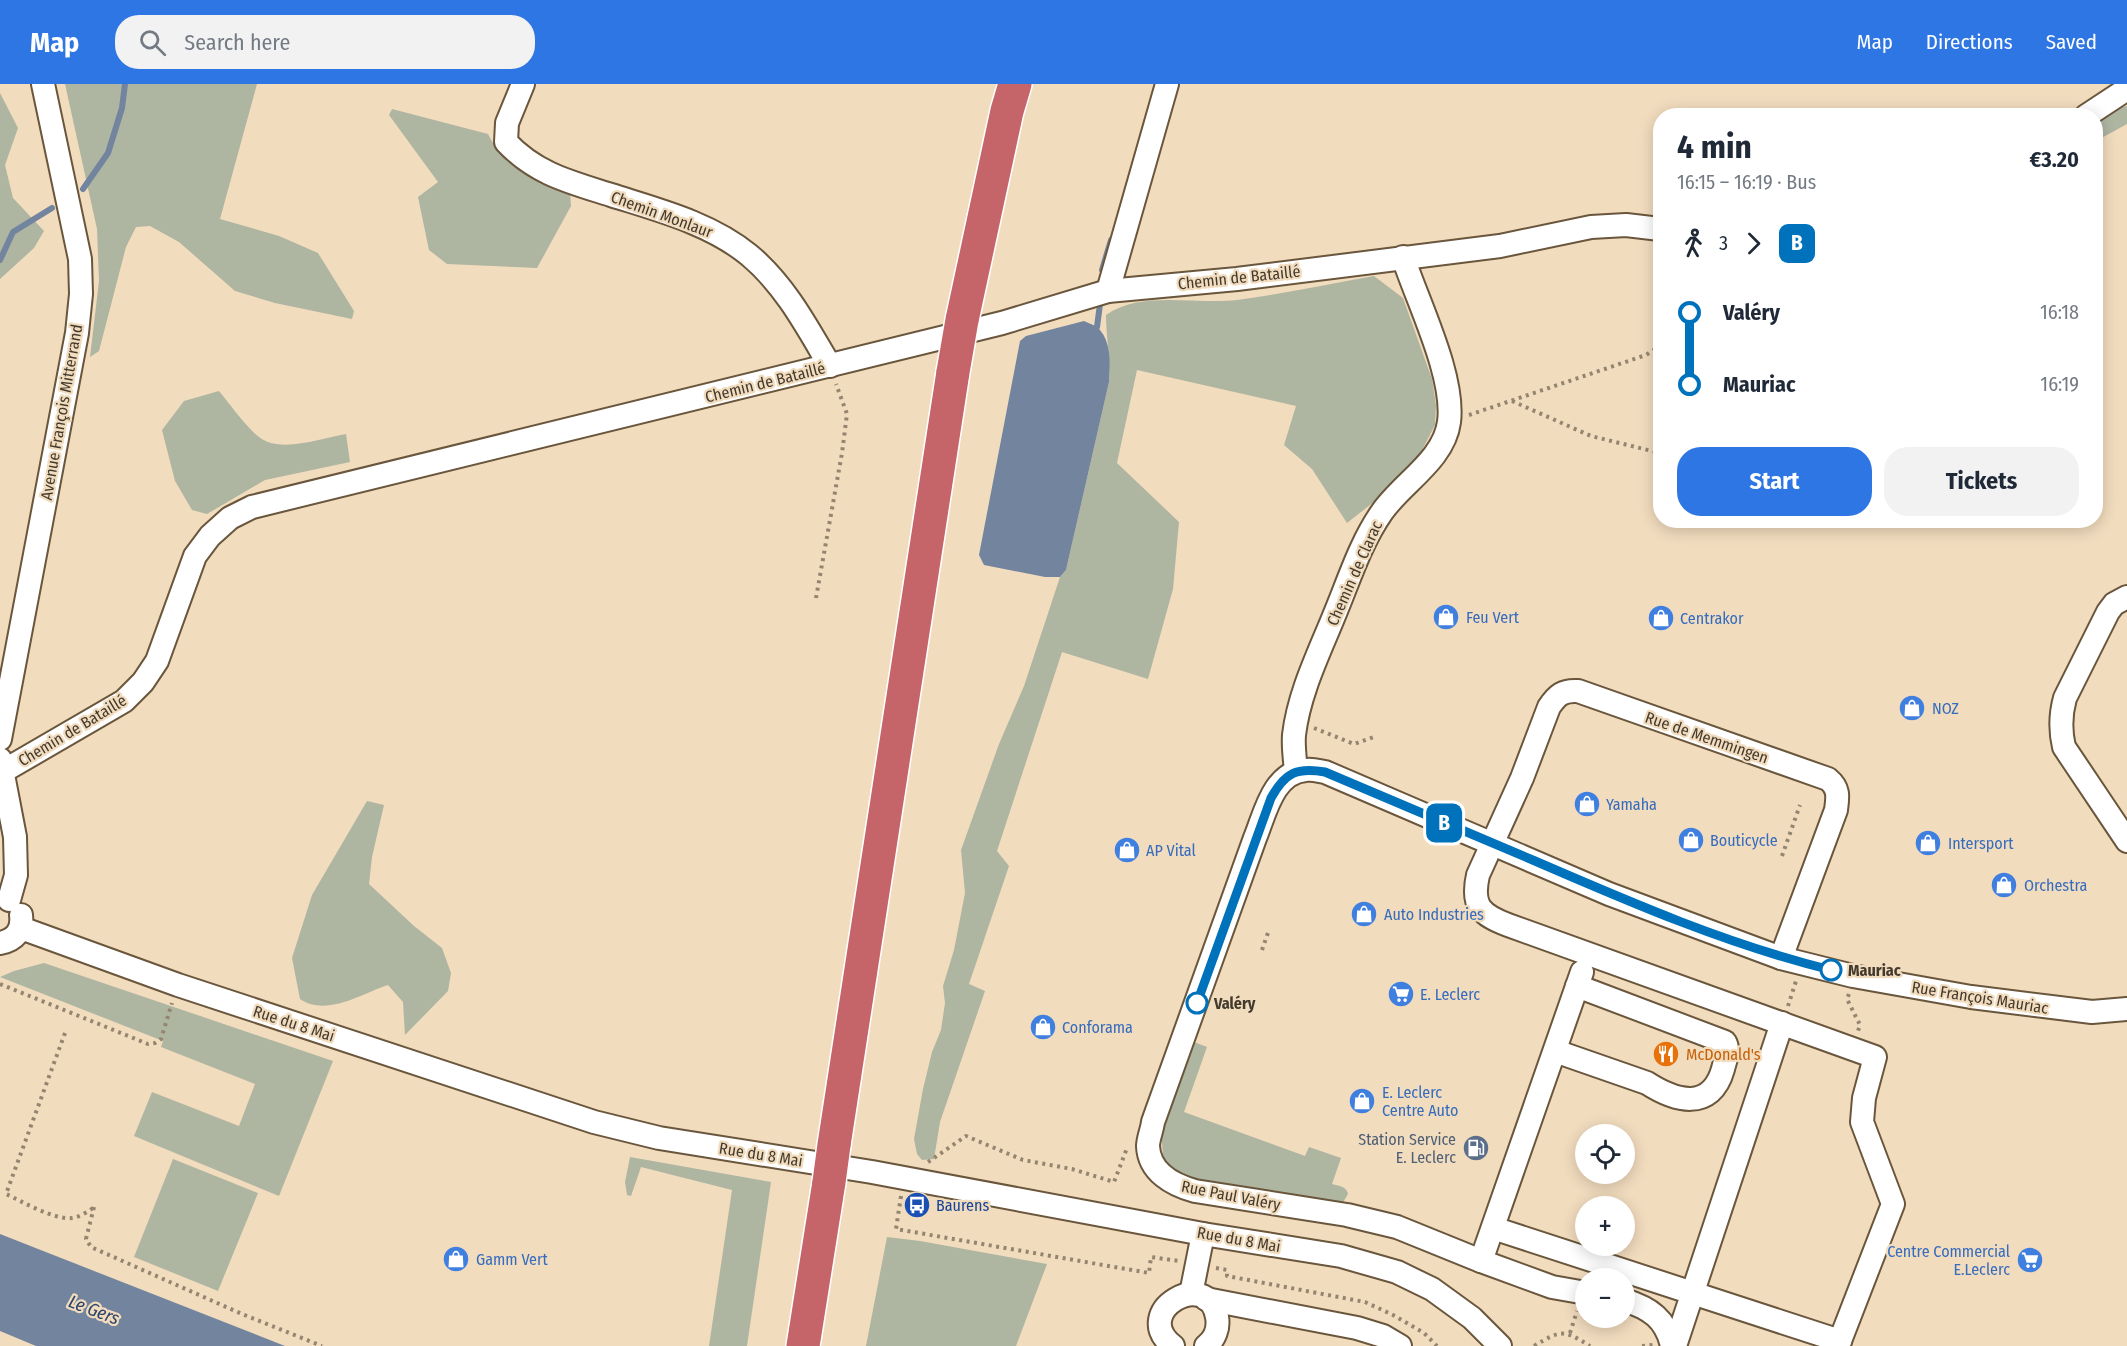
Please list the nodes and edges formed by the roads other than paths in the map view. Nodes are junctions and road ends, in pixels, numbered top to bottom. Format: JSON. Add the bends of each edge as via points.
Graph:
{"nodes":[{"id":1,"x":43,"y":84,"type":"edge"},
{"id":2,"x":523,"y":84,"type":"edge"},
{"id":3,"x":1015,"y":84,"type":"edge"},
{"id":4,"x":1167,"y":84,"type":"edge"},
{"id":5,"x":2122,"y":89,"type":"edge"},
{"id":6,"x":2097,"y":108,"type":"edge"},
{"id":7,"x":1653,"y":228,"type":"edge"},
{"id":8,"x":1403,"y":257,"type":"junction"},
{"id":9,"x":1108,"y":291,"type":"junction"},
{"id":10,"x":830,"y":366,"type":"junction"},
{"id":11,"x":2127,"y":597,"type":"edge"},
{"id":12,"x":0,"y":739,"type":"edge"},
{"id":13,"x":1,"y":766,"type":"edge"},
{"id":14,"x":1296,"y":771,"type":"junction"},
{"id":15,"x":2127,"y":841,"type":"edge"},
{"id":16,"x":1492,"y":843,"type":"junction"},
{"id":17,"x":5,"y":900,"type":"edge"},
{"id":18,"x":21,"y":928,"type":"junction"},
{"id":19,"x":0,"y":943,"type":"edge"},
{"id":20,"x":1588,"y":954,"type":"junction"},
{"id":21,"x":1781,"y":958,"type":"junction"},
{"id":22,"x":1577,"y":986,"type":"junction"},
{"id":23,"x":2127,"y":1009,"type":"edge"},
{"id":24,"x":1785,"y":1013,"type":"junction"},
{"id":25,"x":1555,"y":1051,"type":"junction"},
{"id":26,"x":1493,"y":1228,"type":"junction"},
{"id":27,"x":1203,"y":1234,"type":"junction"},
{"id":28,"x":1481,"y":1262,"type":"junction"},
{"id":29,"x":1575,"y":1291,"type":"edge"},
{"id":30,"x":1692,"y":1292,"type":"junction"},
{"id":31,"x":1199,"y":1297,"type":"junction"},
{"id":32,"x":1635,"y":1303,"type":"edge"},
{"id":33,"x":1839,"y":1344,"type":"edge"},
{"id":34,"x":803,"y":1346,"type":"edge"},
{"id":35,"x":1173,"y":1346,"type":"edge"},
{"id":36,"x":1206,"y":1346,"type":"edge"},
{"id":37,"x":1400,"y":1346,"type":"edge"},
{"id":38,"x":1500,"y":1346,"type":"edge"},
{"id":39,"x":1673,"y":1346,"type":"edge"}],
"edges":[{"from":1,"to":12,"type":"street","name":"Avenue François Mitterrand","via":[[75,226],[81,294],[77,333]]},
{"from":2,"to":10,"type":"street","name":"Chemin Monlaur","via":[[507,123],[506,141],[520,157],[562,179],[681,218],[716,233],[749,255],[779,285]]},
{"from":3,"to":34,"type":"highway","bridge":true,"via":[[953,372]]},
{"from":4,"to":9,"type":"street"},
{"from":5,"to":6,"type":"street"},
{"from":7,"to":8,"type":"street","name":"Chemin de Bataillé","via":[[1591,227],[1500,246]]},
{"from":8,"to":9,"type":"street","name":"Chemin de Bataillé"},
{"from":8,"to":14,"type":"street","name":"Chemin de Clarac","via":[[1444,373],[1450,398],[1449,423],[1439,448],[1383,511],[1364,543],[1304,689],[1294,737]]},
{"from":9,"to":10,"type":"street","name":"Chemin de Bataillé","via":[[1002,323]]},
{"from":10,"to":13,"type":"street","name":"Chemin de Bataillé","via":[[252,507],[230,518],[195,556],[157,661],[143,682],[124,701]]},
{"from":11,"to":15,"type":"street","via":[[2108,612],[2065,698],[2060,732],[2064,747]]},
{"from":13,"to":17,"type":"street","via":[[15,837],[16,876]]},
{"from":14,"to":16,"type":"street","name":"Rue François Mauriac","via":[[1325,772]]},
{"from":14,"to":28,"type":"street","name":"Rue Paul Valéry","via":[[1280,782],[1252,849],[1153,1122],[1148,1146],[1153,1164],[1177,1186],[1396,1227]]},
{"from":16,"to":20,"type":"street","via":[[1475,890],[1482,911],[1490,918]]},
{"from":16,"to":21,"type":"street","name":"Rue François Mauriac","via":[[1610,894]]},
{"from":16,"to":21,"type":"street","name":"Rue de Memmingen","via":[[1549,707],[1567,690],[1828,779],[1838,794],[1836,810]]},
{"from":17,"to":18,"type":"street","via":[[19,909]]},
{"from":18,"to":19,"type":"street","via":[[13,939]]},
{"from":18,"to":27,"type":"street","name":"Rue du 8 Mai","via":[[178,985],[632,1132]]},
{"from":20,"to":22,"type":"street"},
{"from":20,"to":24,"type":"street"},
{"from":21,"to":23,"type":"street","name":"Rue François Mauriac","via":[[1971,998],[2092,1012]]},
{"from":22,"to":25,"type":"street"},
{"from":22,"to":25,"type":"street","via":[[1725,1042],[1727,1052],[1721,1074],[1712,1091],[1687,1100]]},
{"from":24,"to":30,"type":"street"},
{"from":24,"to":33,"type":"street","via":[[1875,1057],[1862,1122],[1893,1204]]},
{"from":25,"to":26,"type":"street"},
{"from":26,"to":28,"type":"street"},
{"from":26,"to":30,"type":"street"},
{"from":27,"to":31,"type":"street","via":[[1197,1263]]},
{"from":27,"to":38,"type":"street","name":"Rue du 8 Mai","via":[[1341,1256],[1396,1272],[1432,1289],[1472,1318]]},
{"from":28,"to":29,"type":"street","name":"Rue Paul Valéry"},
{"from":30,"to":33,"type":"street"},
{"from":30,"to":39,"type":"street"},
{"from":31,"to":35,"type":"street","via":[[1181,1295],[1166,1307],[1161,1326],[1163,1336]]},
{"from":31,"to":36,"type":"street","via":[[1212,1305],[1218,1320],[1215,1337]]},
{"from":31,"to":37,"type":"street","via":[[1357,1328]]},
{"from":32,"to":39,"type":"street","via":[[1660,1318]]}]}
